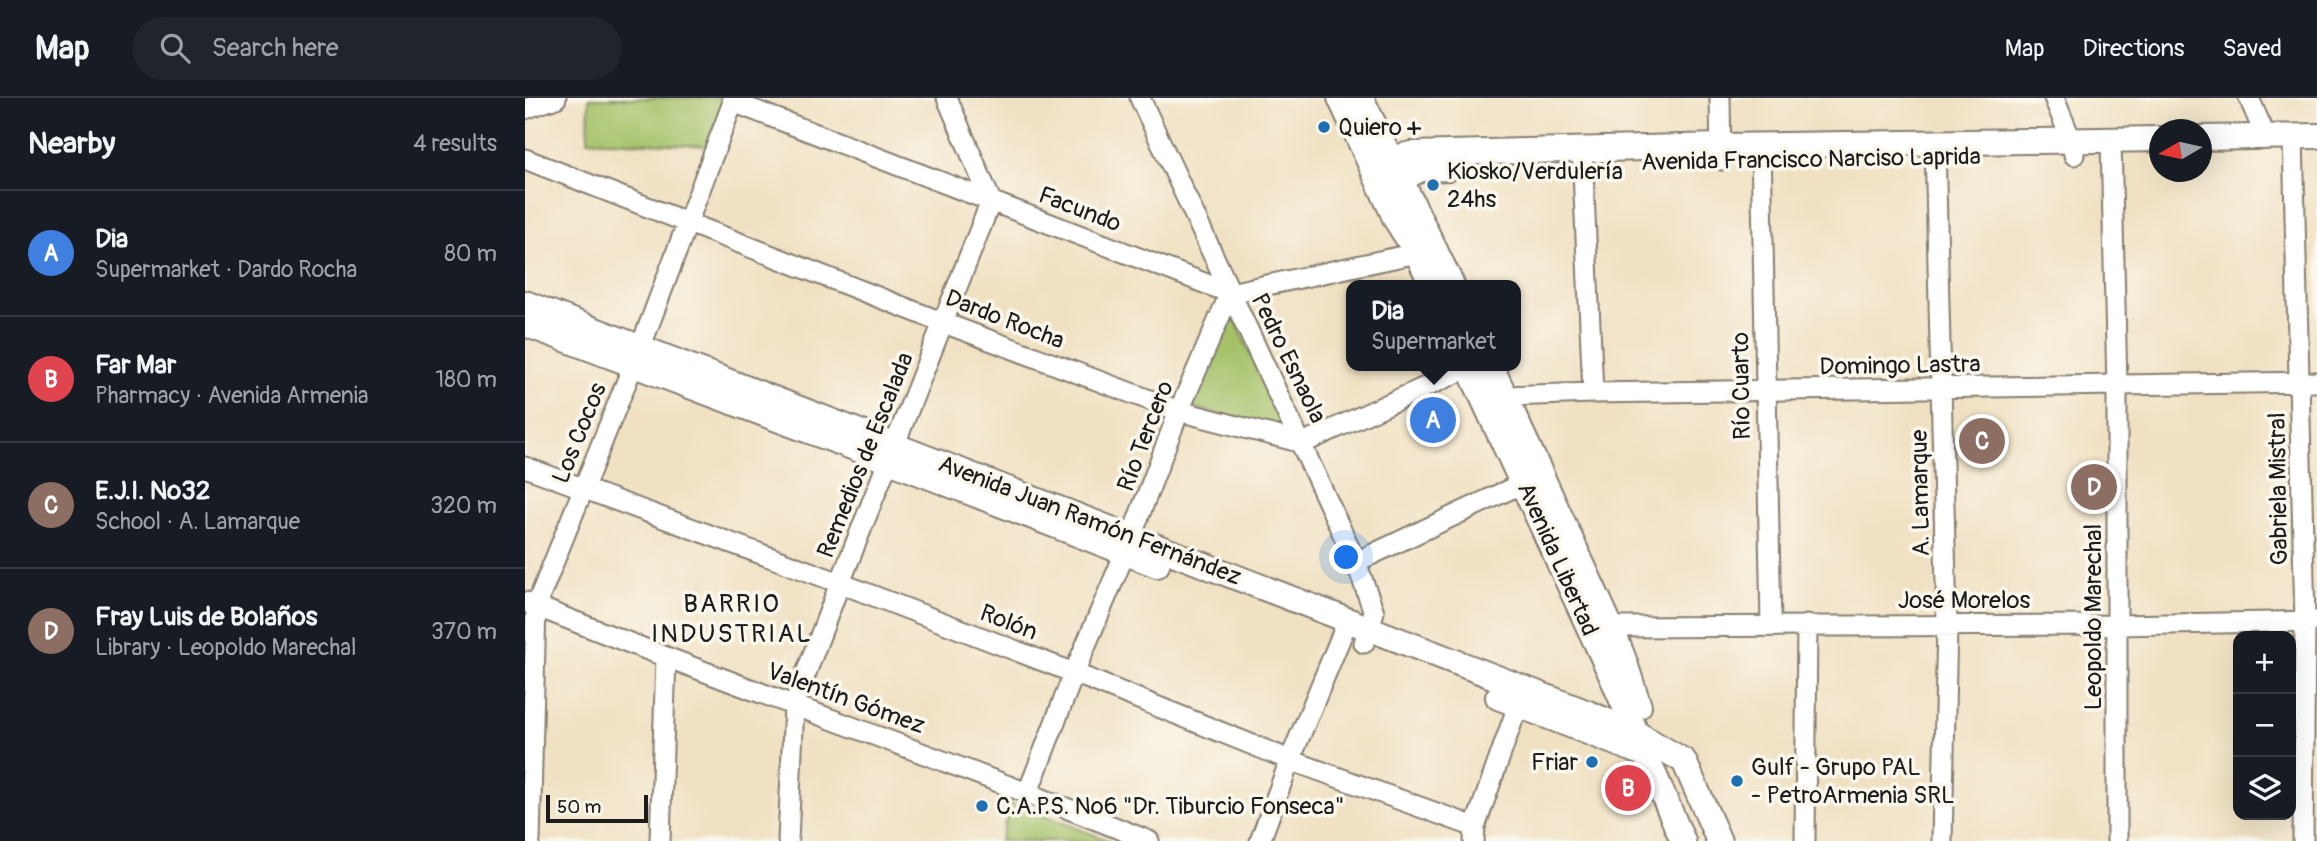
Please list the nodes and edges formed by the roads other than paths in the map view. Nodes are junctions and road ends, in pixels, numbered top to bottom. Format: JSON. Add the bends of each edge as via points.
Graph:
{"nodes":[{"id":1,"x":556,"y":98,"type":"edge"},
{"id":2,"x":947,"y":98,"type":"edge"},
{"id":3,"x":1140,"y":98,"type":"edge"},
{"id":4,"x":1341,"y":98,"type":"edge"},
{"id":5,"x":1361,"y":98,"type":"edge"},
{"id":6,"x":1720,"y":98,"type":"edge"},
{"id":7,"x":2054,"y":98,"type":"edge"},
{"id":8,"x":2249,"y":98,"type":"edge"},
{"id":9,"x":733,"y":100,"type":"edge"},
{"id":10,"x":527,"y":105,"type":"edge"},
{"id":11,"x":2265,"y":135,"type":"junction"},
{"id":12,"x":2212,"y":137,"type":"edge"},
{"id":13,"x":2149,"y":141,"type":"edge"},
{"id":14,"x":2305,"y":143,"type":"edge"},
{"id":15,"x":2111,"y":147,"type":"junction"},
{"id":16,"x":2073,"y":148,"type":"junction"},
{"id":17,"x":1936,"y":151,"type":"junction"},
{"id":18,"x":2212,"y":151,"type":"edge"},
{"id":19,"x":2149,"y":152,"type":"edge"},
{"id":20,"x":1721,"y":153,"type":"junction"},
{"id":21,"x":1761,"y":153,"type":"junction"},
{"id":22,"x":1583,"y":156,"type":"junction"},
{"id":23,"x":525,"y":159,"type":"edge"},
{"id":24,"x":1391,"y":169,"type":"junction"},
{"id":25,"x":991,"y":201,"type":"junction"},
{"id":26,"x":687,"y":222,"type":"junction"},
{"id":27,"x":1417,"y":253,"type":"junction"},
{"id":28,"x":1429,"y":280,"type":"edge"},
{"id":29,"x":1449,"y":280,"type":"edge"},
{"id":30,"x":1230,"y":293,"type":"junction"},
{"id":31,"x":525,"y":303,"type":"edge"},
{"id":32,"x":944,"y":323,"type":"junction"},
{"id":33,"x":525,"y":324,"type":"edge"},
{"id":34,"x":637,"y":355,"type":"junction"},
{"id":35,"x":1465,"y":371,"type":"edge"},
{"id":36,"x":1479,"y":371,"type":"edge"},
{"id":37,"x":2309,"y":382,"type":"edge"},
{"id":38,"x":2117,"y":386,"type":"junction"},
{"id":39,"x":1942,"y":388,"type":"junction"},
{"id":40,"x":1766,"y":392,"type":"junction"},
{"id":41,"x":1593,"y":393,"type":"junction"},
{"id":42,"x":1496,"y":401,"type":"junction"},
{"id":43,"x":1179,"y":411,"type":"junction"},
{"id":44,"x":1303,"y":443,"type":"junction"},
{"id":45,"x":893,"y":453,"type":"junction"},
{"id":46,"x":525,"y":467,"type":"edge"},
{"id":47,"x":1523,"y":483,"type":"junction"},
{"id":48,"x":584,"y":489,"type":"junction"},
{"id":49,"x":1128,"y":545,"type":"junction"},
{"id":50,"x":1356,"y":562,"type":"junction"},
{"id":51,"x":840,"y":583,"type":"junction"},
{"id":52,"x":531,"y":604,"type":"edge"},
{"id":53,"x":2311,"y":621,"type":"edge"},
{"id":54,"x":1771,"y":625,"type":"junction"},
{"id":55,"x":1807,"y":625,"type":"junction"},
{"id":56,"x":1947,"y":625,"type":"junction"},
{"id":57,"x":2118,"y":625,"type":"junction"},
{"id":58,"x":1611,"y":627,"type":"junction"},
{"id":59,"x":1356,"y":631,"type":"junction"},
{"id":60,"x":666,"y":657,"type":"junction"},
{"id":61,"x":1075,"y":673,"type":"junction"},
{"id":62,"x":1612,"y":677,"type":"junction"},
{"id":63,"x":1521,"y":697,"type":"junction"},
{"id":64,"x":794,"y":705,"type":"junction"},
{"id":65,"x":1588,"y":713,"type":"junction"},
{"id":66,"x":1643,"y":743,"type":"junction"},
{"id":67,"x":1290,"y":760,"type":"junction"},
{"id":68,"x":1028,"y":792,"type":"junction"},
{"id":69,"x":1475,"y":834,"type":"edge"},
{"id":70,"x":530,"y":841,"type":"edge"},
{"id":71,"x":660,"y":841,"type":"edge"},
{"id":72,"x":788,"y":841,"type":"edge"},
{"id":73,"x":1149,"y":841,"type":"edge"},
{"id":74,"x":1260,"y":841,"type":"edge"},
{"id":75,"x":1683,"y":841,"type":"edge"},
{"id":76,"x":1697,"y":841,"type":"edge"},
{"id":77,"x":1719,"y":841,"type":"edge"},
{"id":78,"x":1805,"y":841,"type":"edge"},
{"id":79,"x":1943,"y":841,"type":"edge"},
{"id":80,"x":2117,"y":841,"type":"edge"},
{"id":81,"x":2303,"y":841,"type":"edge"}],
"edges":[{"from":1,"to":10,"type":"street"},
{"from":2,"to":25,"type":"street"},
{"from":3,"to":30,"type":"street","name":"Pedro Esnaola"},
{"from":4,"to":24,"type":"main road"},
{"from":5,"to":24,"type":"main road"},
{"from":6,"to":20,"type":"street"},
{"from":7,"to":16,"type":"street"},
{"from":8,"to":11,"type":"street"},
{"from":9,"to":25,"type":"street","name":"Facundo"},
{"from":9,"to":26,"type":"street","name":"Los Cocos"},
{"from":11,"to":12,"type":"main road"},
{"from":11,"to":14,"type":"main road"},
{"from":13,"to":15,"type":"main road","name":"Avenida Francisco Narciso Laprida"},
{"from":14,"to":18,"type":"main road"},
{"from":14,"to":37,"type":"street","name":"Gabriela Mistral"},
{"from":15,"to":16,"type":"main road","name":"Avenida Francisco Narciso Laprida"},
{"from":15,"to":19,"type":"main road","name":"Avenida Francisco Narciso Laprida"},
{"from":15,"to":38,"type":"street","name":"Leopoldo Marechal"},
{"from":16,"to":17,"type":"main road","name":"Avenida Francisco Narciso Laprida"},
{"from":17,"to":21,"type":"main road","name":"Avenida Francisco Narciso Laprida"},
{"from":17,"to":39,"type":"street","name":"A. Lamarque"},
{"from":20,"to":21,"type":"main road","name":"Avenida Francisco Narciso Laprida"},
{"from":20,"to":22,"type":"main road","name":"Avenida Francisco Narciso Laprida"},
{"from":21,"to":40,"type":"street","name":"Río Cuarto"},
{"from":22,"to":24,"type":"main road","name":"Avenida Francisco Narciso Laprida"},
{"from":22,"to":41,"type":"street"},
{"from":23,"to":26,"type":"street","name":"Dardo Rocha"},
{"from":24,"to":27,"type":"main road","via":[[1396,220]]},
{"from":24,"to":29,"type":"main road"},
{"from":25,"to":30,"type":"street","name":"Facundo"},
{"from":25,"to":32,"type":"street","name":"Remedios de Escalada"},
{"from":26,"to":32,"type":"street","name":"Dardo Rocha"},
{"from":26,"to":34,"type":"street","name":"Los Cocos"},
{"from":27,"to":28,"type":"main road"},
{"from":27,"to":30,"type":"street"},
{"from":30,"to":43,"type":"street","name":"Río Tercero"},
{"from":30,"to":44,"type":"street","name":"Pedro Esnaola"},
{"from":31,"to":34,"type":"main road","name":"Avenida Juan Ramón Fernández"},
{"from":32,"to":43,"type":"street","name":"Dardo Rocha"},
{"from":32,"to":45,"type":"street","name":"Remedios de Escalada"},
{"from":33,"to":34,"type":"main road","name":"Avenida Juan Ramón Fernández"},
{"from":34,"to":45,"type":"main road","name":"Avenida Juan Ramón Fernández"},
{"from":34,"to":48,"type":"street","name":"Los Cocos"},
{"from":35,"to":44,"type":"street"},
{"from":36,"to":42,"type":"main road","name":"Avenida Libertad"},
{"from":37,"to":38,"type":"street","name":"Domingo Lastra"},
{"from":37,"to":53,"type":"street","name":"Gabriela Mistral"},
{"from":38,"to":39,"type":"street","name":"Domingo Lastra"},
{"from":38,"to":57,"type":"street","name":"Leopoldo Marechal"},
{"from":39,"to":40,"type":"street","name":"Domingo Lastra"},
{"from":39,"to":56,"type":"street","name":"A. Lamarque"},
{"from":40,"to":41,"type":"street","name":"Domingo Lastra"},
{"from":40,"to":54,"type":"street","name":"Río Cuarto"},
{"from":41,"to":42,"type":"street","name":"Domingo Lastra"},
{"from":42,"to":47,"type":"main road","name":"Avenida Libertad"},
{"from":42,"to":58,"type":"main road","name":"Avenida Libertad"},
{"from":43,"to":44,"type":"street","name":"Dardo Rocha"},
{"from":43,"to":49,"type":"street","name":"Río Tercero"},
{"from":44,"to":50,"type":"street","name":"Pedro Esnaola"},
{"from":45,"to":49,"type":"main road","name":"Avenida Juan Ramón Fernández"},
{"from":45,"to":51,"type":"street","name":"Remedios de Escalada"},
{"from":46,"to":48,"type":"street","name":"Rolón"},
{"from":47,"to":50,"type":"street"},
{"from":47,"to":62,"type":"main road","name":"Avenida Libertad"},
{"from":48,"to":51,"type":"street","name":"Rolón"},
{"from":48,"to":52,"type":"street","name":"Los Cocos"},
{"from":49,"to":59,"type":"main road","name":"Avenida Juan Ramón Fernández"},
{"from":49,"to":61,"type":"street","name":"Río Tercero"},
{"from":50,"to":59,"type":"street","name":"Pedro Esnaola","via":[[1374,612]]},
{"from":51,"to":61,"type":"street","name":"Rolón"},
{"from":51,"to":64,"type":"street","name":"Remedios de Escalada"},
{"from":52,"to":60,"type":"street","name":"Valentín Gómez"},
{"from":52,"to":70,"type":"street","name":"Los Cocos"},
{"from":53,"to":57,"type":"street","name":"José Morelos"},
{"from":53,"to":81,"type":"street","name":"Gabriela Mistral"},
{"from":54,"to":55,"type":"street","name":"José Morelos"},
{"from":54,"to":58,"type":"street","name":"José Morelos"},
{"from":55,"to":56,"type":"street","name":"José Morelos"},
{"from":55,"to":78,"type":"street"},
{"from":56,"to":57,"type":"street","name":"José Morelos"},
{"from":56,"to":79,"type":"street","name":"A. Lamarque"},
{"from":57,"to":80,"type":"street","name":"Leopoldo Marechal"},
{"from":58,"to":66,"type":"main road","name":"Avenida Libertad","via":[[1624,660]]},
{"from":59,"to":63,"type":"main road","name":"Avenida Juan Ramón Fernández"},
{"from":59,"to":67,"type":"street","name":"Pedro Esnaola"},
{"from":60,"to":64,"type":"street","name":"Valentín Gómez"},
{"from":60,"to":71,"type":"street"},
{"from":61,"to":67,"type":"street","name":"Rolón"},
{"from":61,"to":68,"type":"street","name":"Río Tercero"},
{"from":62,"to":65,"type":"main road","via":[[1606,700]]},
{"from":62,"to":66,"type":"main road","name":"Avenida Libertad"},
{"from":63,"to":65,"type":"main road","name":"Avenida Juan Ramón Fernández"},
{"from":63,"to":66,"type":"main road","name":"Avenida Juan Ramón Fernández"},
{"from":63,"to":69,"type":"street"},
{"from":64,"to":68,"type":"street","name":"Valentín Gómez"},
{"from":64,"to":72,"type":"street","name":"Remedios de Escalada"},
{"from":65,"to":66,"type":"main road","name":"Avenida Juan Ramón Fernández"},
{"from":66,"to":75,"type":"main road"},
{"from":66,"to":76,"type":"main road"},
{"from":66,"to":77,"type":"main road","via":[[1684,761]]},
{"from":67,"to":69,"type":"street","name":"Rolón"},
{"from":67,"to":74,"type":"street","name":"Pedro Esnaola"},
{"from":68,"to":73,"type":"street","name":"Valentín Gómez"}]}
